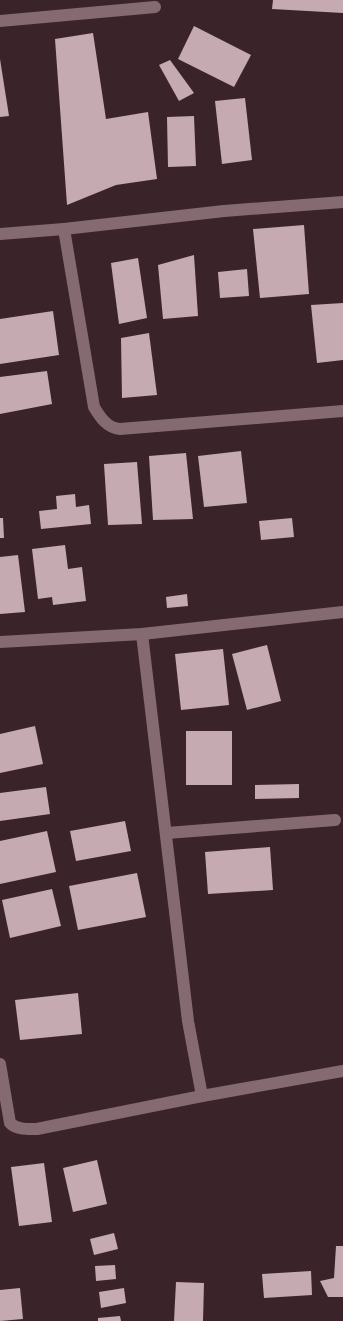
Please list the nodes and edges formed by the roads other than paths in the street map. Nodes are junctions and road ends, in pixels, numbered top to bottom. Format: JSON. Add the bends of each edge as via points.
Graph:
{"nodes":[{"id":1,"x":155,"y":7,"type":"dead end"},
{"id":2,"x":0,"y":21,"type":"edge"},
{"id":3,"x":343,"y":202,"type":"edge"},
{"id":4,"x":64,"y":229,"type":"junction"},
{"id":5,"x":0,"y":234,"type":"edge"},
{"id":6,"x":343,"y":411,"type":"edge"},
{"id":7,"x":343,"y":612,"type":"edge"},
{"id":8,"x":142,"y":634,"type":"junction"},
{"id":9,"x":0,"y":642,"type":"edge"},
{"id":10,"x":335,"y":820,"type":"dead end"},
{"id":11,"x":167,"y":832,"type":"junction"},
{"id":12,"x":0,"y":1064,"type":"edge"},
{"id":13,"x":343,"y":1071,"type":"edge"},
{"id":14,"x":202,"y":1096,"type":"junction"}],
"edges":[{"from":1,"to":2,"type":"street"},
{"from":3,"to":4,"type":"street","via":[[224,211]]},
{"from":4,"to":5,"type":"street"},
{"from":4,"to":6,"type":"street","via":[[94,406],[107,424],[120,429]]},
{"from":7,"to":8,"type":"street"},
{"from":8,"to":9,"type":"street"},
{"from":8,"to":11,"type":"street"},
{"from":10,"to":11,"type":"street"},
{"from":11,"to":14,"type":"street","via":[[188,1021]]},
{"from":12,"to":14,"type":"street","via":[[10,1123],[21,1129],[37,1129]]},
{"from":13,"to":14,"type":"street"}]}
